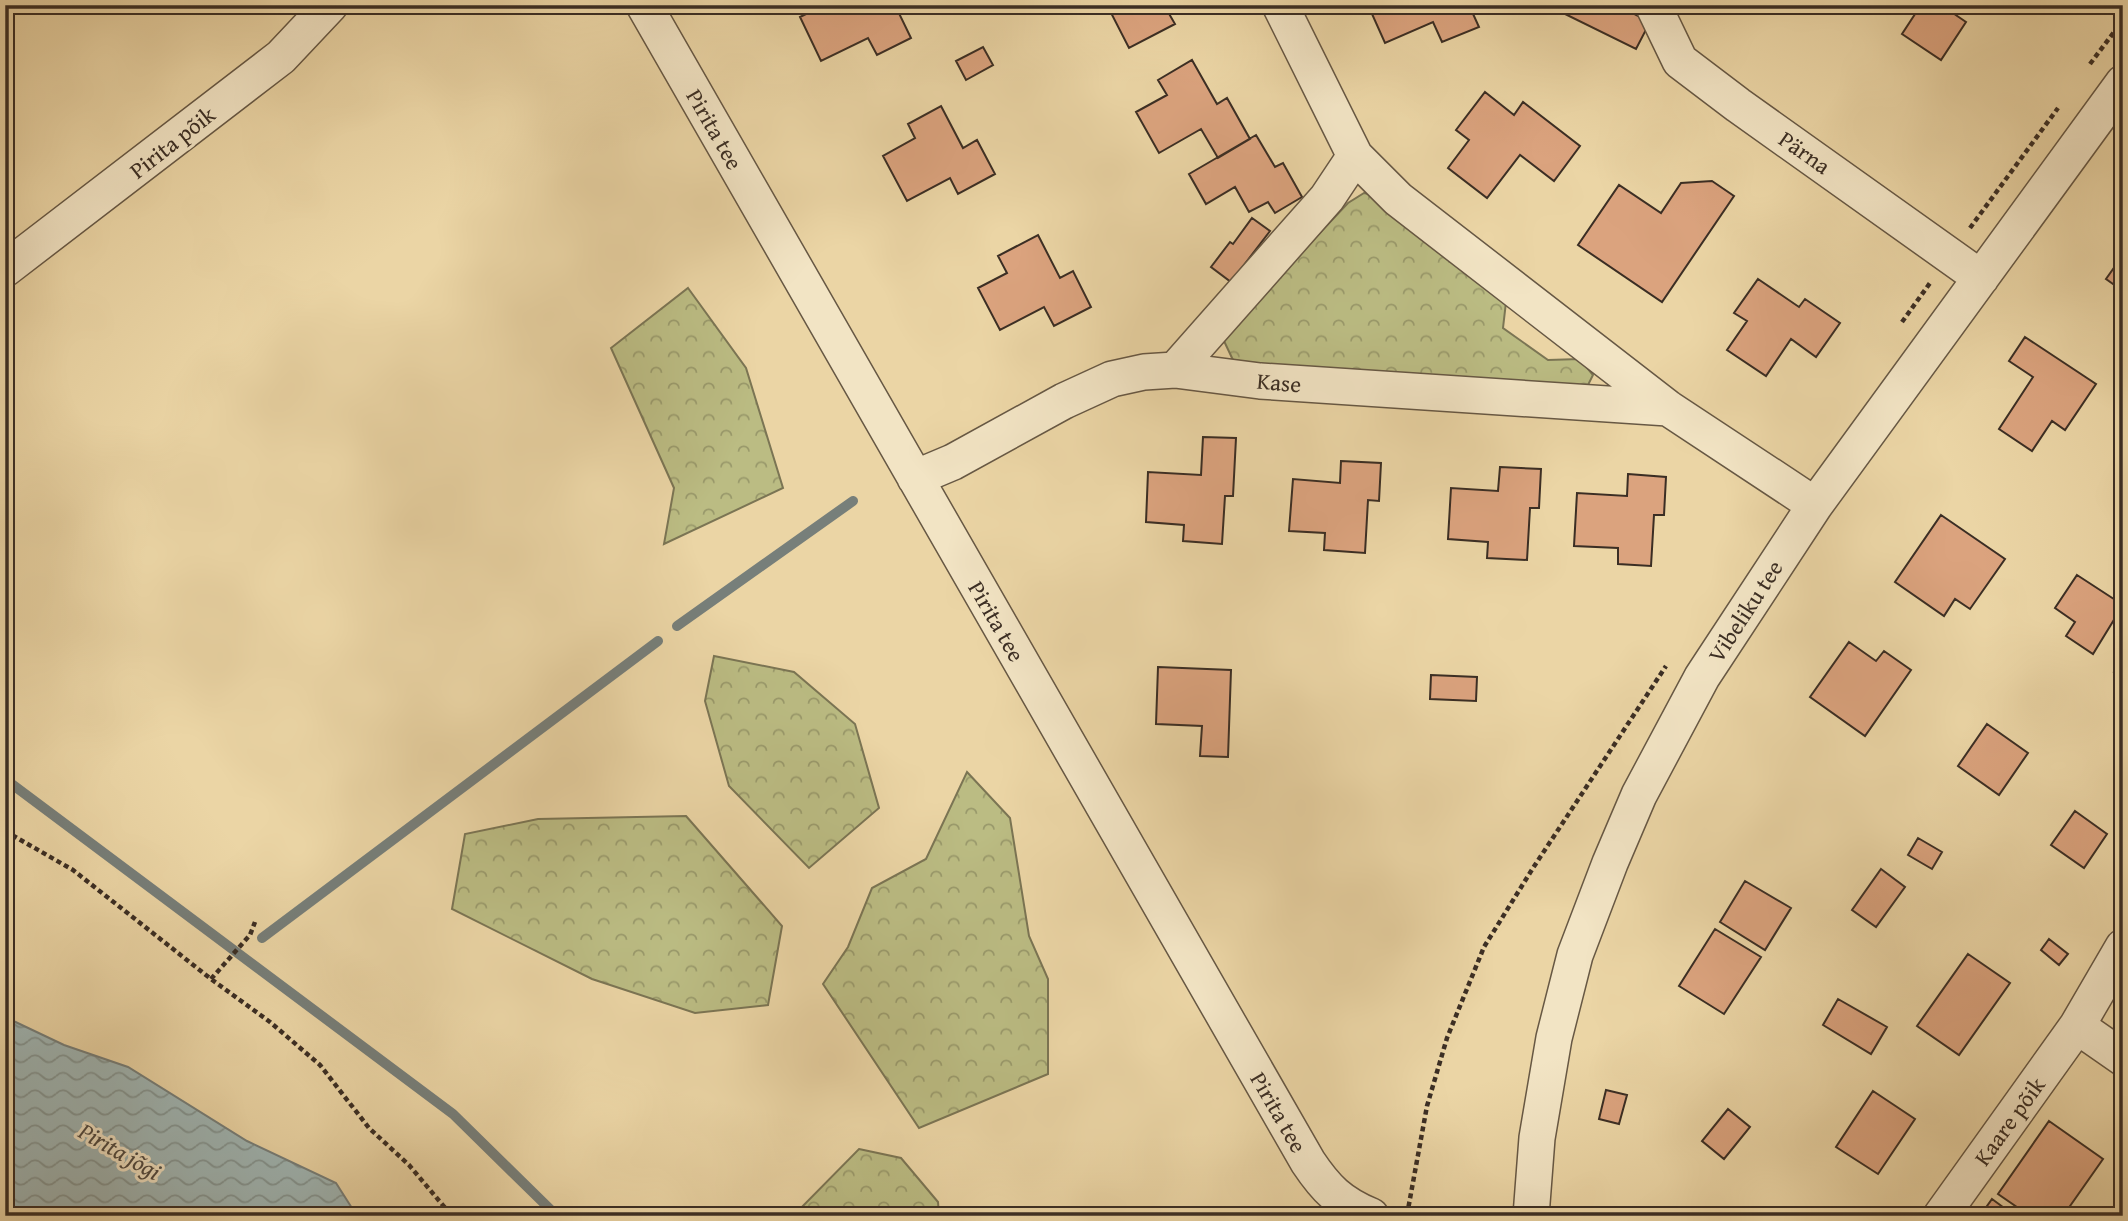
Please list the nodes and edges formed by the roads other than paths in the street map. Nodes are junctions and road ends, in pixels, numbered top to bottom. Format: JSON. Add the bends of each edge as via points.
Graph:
{"nodes":[{"id":1,"x":330,"y":5,"type":"edge"},
{"id":2,"x":644,"y":5,"type":"edge"},
{"id":3,"x":1280,"y":5,"type":"edge"},
{"id":4,"x":1653,"y":5,"type":"edge"},
{"id":5,"x":2123,"y":83,"type":"edge"},
{"id":6,"x":1355,"y":156,"type":"junction"},
{"id":7,"x":5,"y":269,"type":"edge"},
{"id":8,"x":1981,"y":278,"type":"junction"},
{"id":9,"x":1175,"y":370,"type":"junction"},
{"id":10,"x":1668,"y":408,"type":"junction"},
{"id":11,"x":915,"y":478,"type":"junction"},
{"id":12,"x":1815,"y":505,"type":"junction"},
{"id":13,"x":2123,"y":947,"type":"edge"},
{"id":14,"x":2077,"y":1026,"type":"junction"},
{"id":15,"x":2123,"y":1058,"type":"edge"},
{"id":16,"x":1371,"y":1216,"type":"edge"},
{"id":17,"x":1531,"y":1216,"type":"edge"},
{"id":18,"x":1941,"y":1216,"type":"edge"}],
"edges":[{"from":1,"to":7,"type":"street","name":"Pirita põik","via":[[281,57]]},
{"from":2,"to":11,"type":"street","name":"Pirita tee"},
{"from":3,"to":6,"type":"street","name":"Kase"},
{"from":4,"to":8,"type":"street","name":"Pärna","via":[[1680,61]]},
{"from":5,"to":8,"type":"street","name":"Vibeliku tee"},
{"from":6,"to":9,"type":"street","via":[[1327,198]]},
{"from":6,"to":10,"type":"street","name":"Kase","via":[[1398,200]]},
{"from":8,"to":12,"type":"street","name":"Vibeliku tee"},
{"from":9,"to":10,"type":"street","name":"Kase","via":[[1260,381]]},
{"from":9,"to":11,"type":"street","name":"Kase","via":[[1112,379]]},
{"from":10,"to":12,"type":"street","name":"Kase"},
{"from":11,"to":16,"type":"street","name":"Pirita tee","via":[[1308,1162],[1339,1200]]},
{"from":12,"to":17,"type":"street","name":"Vibeliku tee","via":[[1702,677],[1639,795],[1610,863],[1575,955],[1554,1038]]},
{"from":13,"to":14,"type":"street","name":"Kaare põik"},
{"from":14,"to":15,"type":"street"},
{"from":14,"to":18,"type":"street","name":"Kaare põik"}]}
